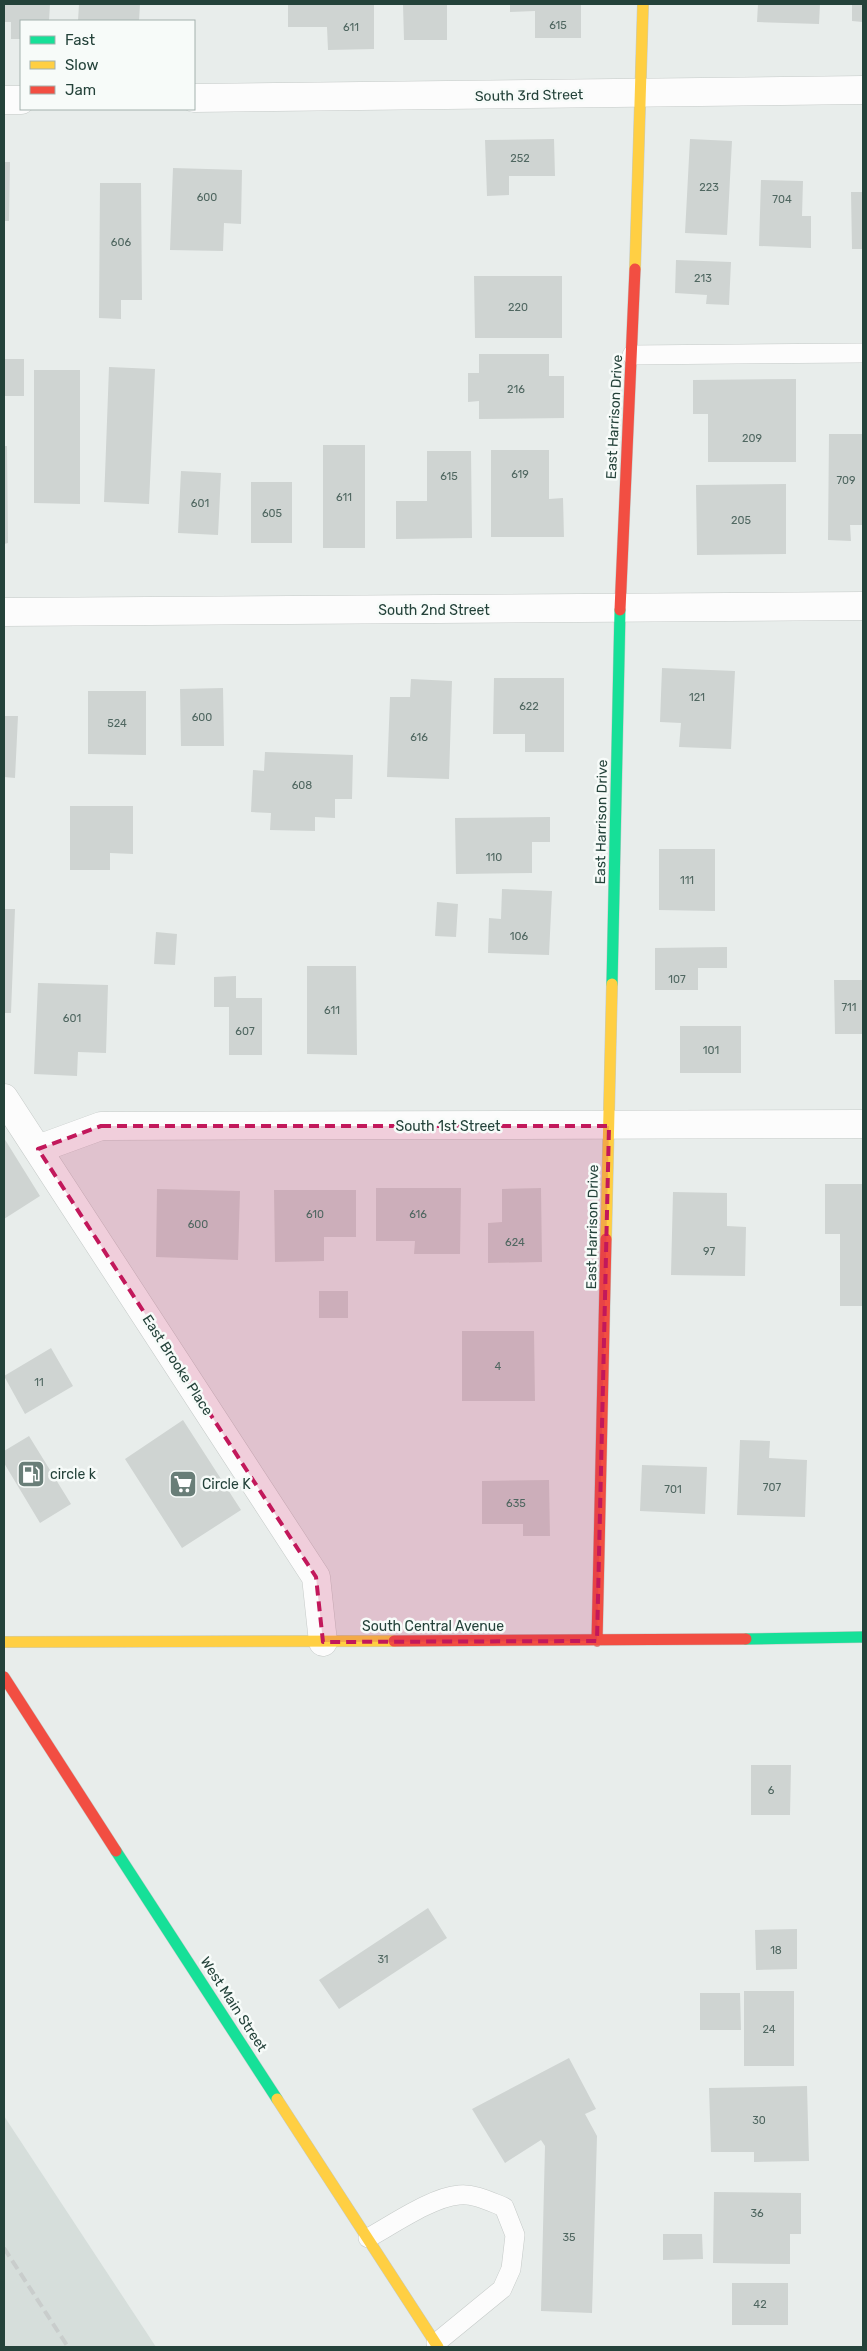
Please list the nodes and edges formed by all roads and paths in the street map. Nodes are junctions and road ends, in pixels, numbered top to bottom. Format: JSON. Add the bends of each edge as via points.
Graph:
{"nodes":[{"id":1,"x":643,"y":4,"type":"edge"},
{"id":2,"x":863,"y":90,"type":"edge"},
{"id":3,"x":641,"y":94,"type":"junction"},
{"id":4,"x":195,"y":98,"type":"edge"},
{"id":5,"x":4,"y":100,"type":"edge"},
{"id":6,"x":20,"y":100,"type":"edge"},
{"id":7,"x":863,"y":352,"type":"edge"},
{"id":8,"x":632,"y":355,"type":"junction"},
{"id":9,"x":863,"y":606,"type":"edge"},
{"id":10,"x":620,"y":609,"type":"junction"},
{"id":11,"x":4,"y":612,"type":"edge"},
{"id":12,"x":4,"y":1098,"type":"edge"},
{"id":13,"x":863,"y":1124,"type":"edge"},
{"id":14,"x":609,"y":1126,"type":"junction"},
{"id":15,"x":38,"y":1150,"type":"junction"},
{"id":16,"x":863,"y":1637,"type":"edge"},
{"id":17,"x":597,"y":1641,"type":"junction"},
{"id":18,"x":4,"y":1642,"type":"edge"},
{"id":19,"x":323,"y":1642,"type":"junction"},
{"id":20,"x":4,"y":1677,"type":"edge"},
{"id":21,"x":368,"y":2238,"type":"junction"},
{"id":22,"x":437,"y":2345,"type":"edge"}],
"edges":[{"from":1,"to":3,"type":"street","name":"East Harrison Drive"},
{"from":2,"to":3,"type":"street","name":"South 3rd Street"},
{"from":3,"to":4,"type":"street","name":"South 3rd Street"},
{"from":3,"to":8,"type":"street","name":"East Harrison Drive"},
{"from":5,"to":6,"type":"street"},
{"from":7,"to":8,"type":"lane"},
{"from":8,"to":10,"type":"street","name":"East Harrison Drive"},
{"from":9,"to":10,"type":"street","name":"South 2nd Street"},
{"from":10,"to":11,"type":"street","name":"South 2nd Street"},
{"from":10,"to":14,"type":"street","name":"East Harrison Drive"},
{"from":12,"to":15,"type":"street","name":"East Brooke Place"},
{"from":13,"to":14,"type":"street","name":"South 1st Street"},
{"from":14,"to":15,"type":"street","name":"South 1st Street","via":[[101,1126]]},
{"from":14,"to":17,"type":"street","name":"East Harrison Drive"},
{"from":15,"to":19,"type":"street","name":"East Brooke Place","via":[[316,1577]]},
{"from":16,"to":17,"type":"street","name":"South Central Avenue"},
{"from":17,"to":19,"type":"street","name":"South Central Avenue"},
{"from":18,"to":19,"type":"street","name":"South Central Avenue"},
{"from":20,"to":21,"type":"street","name":"West Main Street"},
{"from":21,"to":22,"type":"street","name":"West Main Street"},
{"from":21,"to":22,"type":"lane","via":[[440,2199],[460,2194],[504,2207],[515,2235],[511,2269],[502,2289]]}]}
